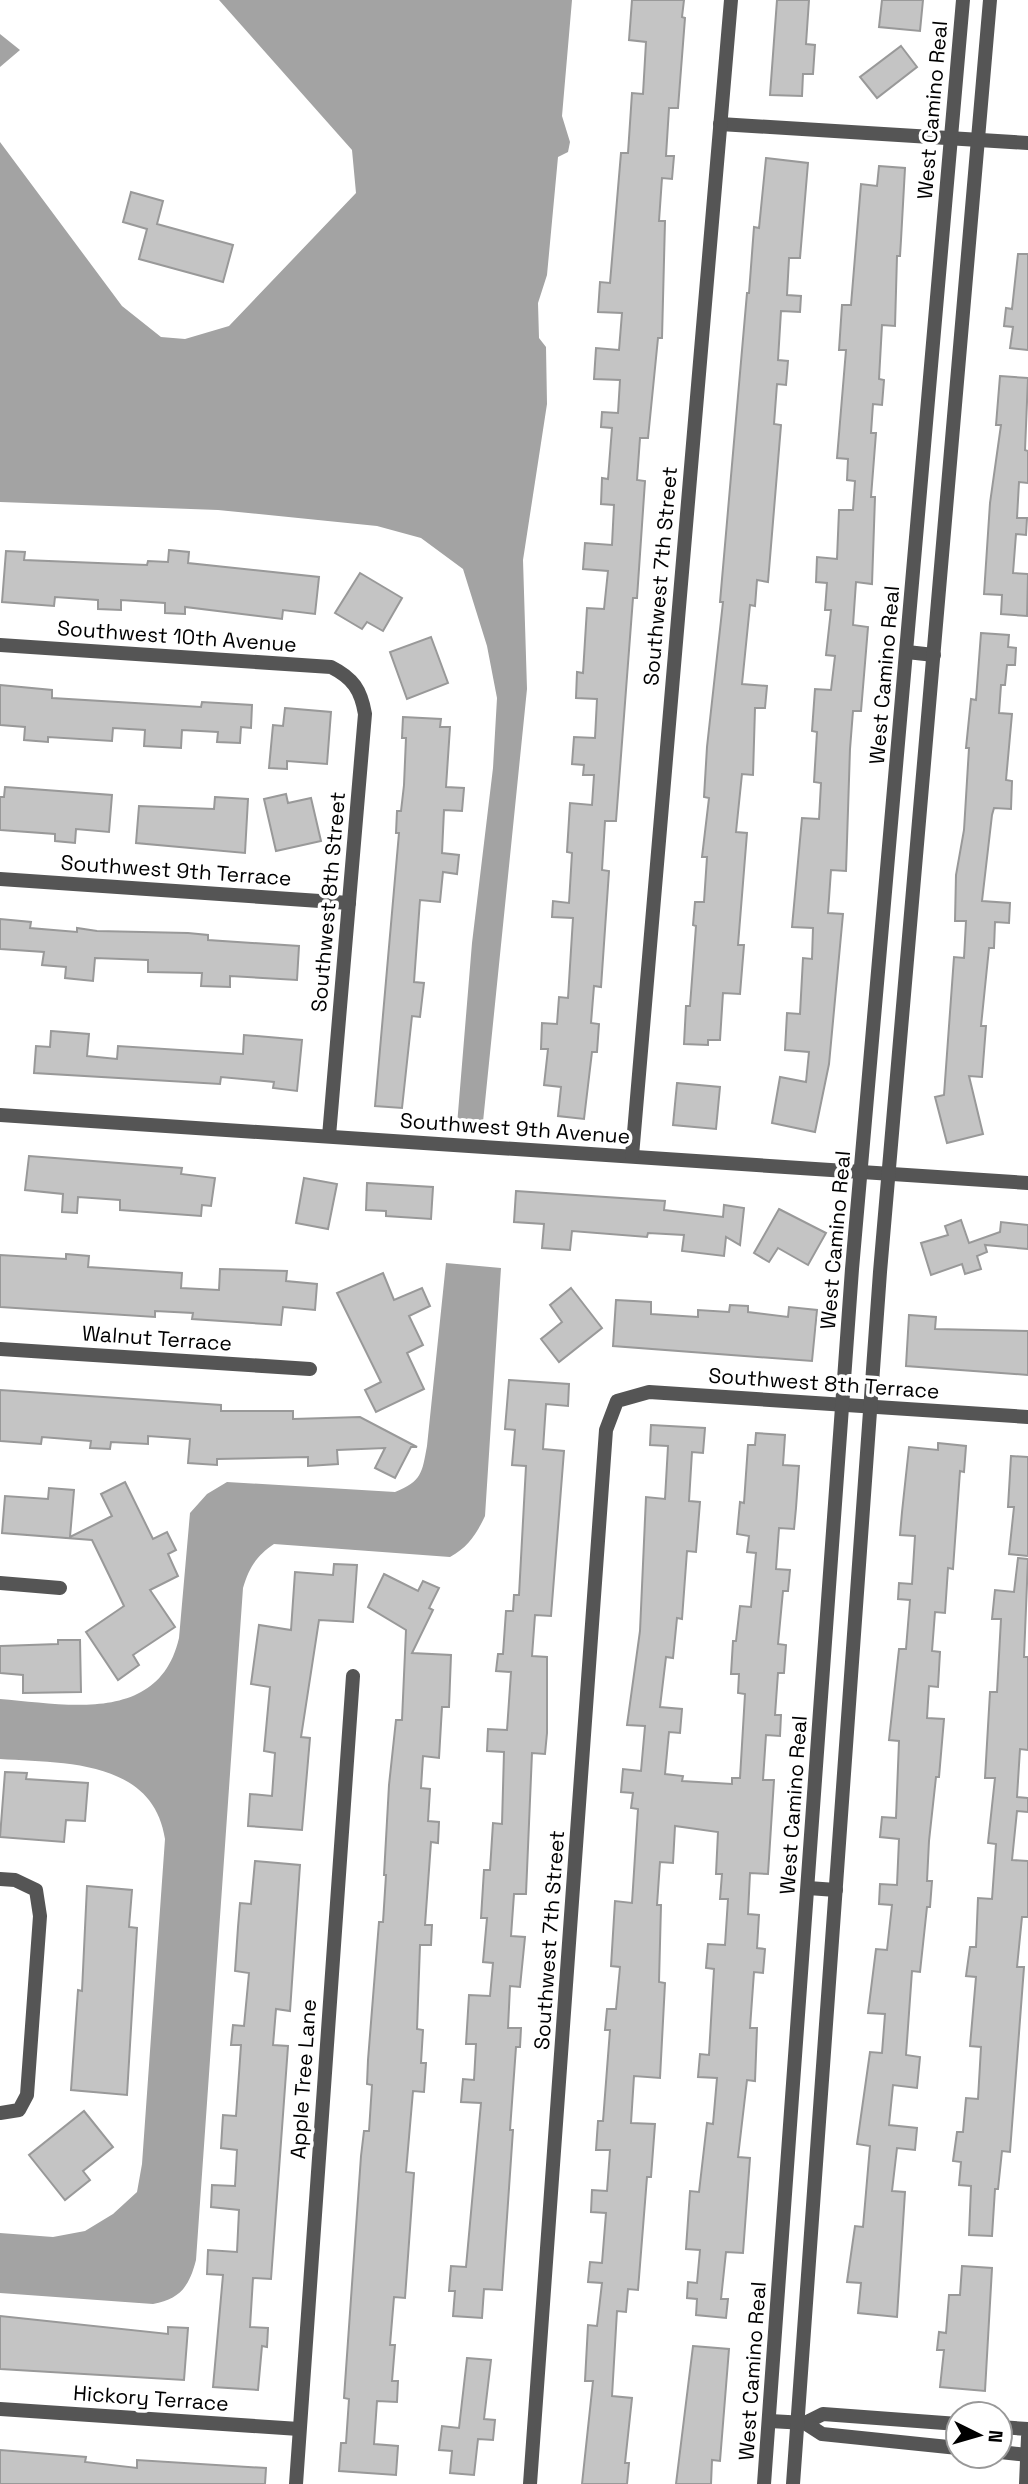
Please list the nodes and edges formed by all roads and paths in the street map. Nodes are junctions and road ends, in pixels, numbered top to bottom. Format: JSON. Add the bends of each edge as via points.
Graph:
{"nodes":[{"id":1,"x":731,"y":0,"type":"edge"},
{"id":2,"x":963,"y":0,"type":"edge"},
{"id":3,"x":990,"y":0,"type":"edge"},
{"id":4,"x":720,"y":124,"type":"junction"},
{"id":5,"x":951,"y":138,"type":"junction"},
{"id":6,"x":979,"y":139,"type":"junction"},
{"id":7,"x":1028,"y":143,"type":"edge"},
{"id":8,"x":0,"y":645,"type":"edge"},
{"id":9,"x":907,"y":652,"type":"junction"},
{"id":10,"x":934,"y":655,"type":"junction"},
{"id":11,"x":348,"y":676,"type":"joint"},
{"id":12,"x":0,"y":879,"type":"edge"},
{"id":13,"x":349,"y":903,"type":"junction"},
{"id":14,"x":0,"y":1115,"type":"edge"},
{"id":15,"x":329,"y":1136,"type":"junction"},
{"id":16,"x":632,"y":1156,"type":"junction"},
{"id":17,"x":862,"y":1171,"type":"junction"},
{"id":18,"x":890,"y":1174,"type":"junction"},
{"id":19,"x":1028,"y":1183,"type":"edge"},
{"id":20,"x":0,"y":1349,"type":"edge"},
{"id":21,"x":310,"y":1369,"type":"dead end"},
{"id":22,"x":617,"y":1401,"type":"joint"},
{"id":23,"x":842,"y":1405,"type":"junction"},
{"id":24,"x":871,"y":1407,"type":"junction"},
{"id":25,"x":1028,"y":1417,"type":"edge"},
{"id":26,"x":0,"y":1583,"type":"edge"},
{"id":27,"x":60,"y":1587,"type":"dead end"},
{"id":28,"x":354,"y":1676,"type":"dead end"},
{"id":29,"x":0,"y":1879,"type":"edge"},
{"id":30,"x":808,"y":1888,"type":"junction"},
{"id":31,"x":836,"y":1890,"type":"junction"},
{"id":32,"x":0,"y":2113,"type":"edge"},
{"id":33,"x":0,"y":2409,"type":"edge"},
{"id":34,"x":770,"y":2421,"type":"junction"},
{"id":35,"x":801,"y":2423,"type":"junction"},
{"id":36,"x":944,"y":2423,"type":"edge"},
{"id":37,"x":299,"y":2429,"type":"junction"},
{"id":38,"x":1028,"y":2437,"type":"edge"},
{"id":39,"x":944,"y":2447,"type":"edge"},
{"id":40,"x":1028,"y":2455,"type":"edge"},
{"id":41,"x":296,"y":2484,"type":"edge"},
{"id":42,"x":530,"y":2484,"type":"edge"},
{"id":43,"x":764,"y":2484,"type":"edge"},
{"id":44,"x":793,"y":2484,"type":"edge"},
{"id":45,"x":1026,"y":2484,"type":"edge"}],
"edges":[{"from":1,"to":4,"type":"street","name":"Southwest 7th Street"},
{"from":2,"to":5,"type":"street","name":"West Camino Real"},
{"from":3,"to":6,"type":"street"},
{"from":4,"to":5,"type":"street"},
{"from":4,"to":16,"type":"street","name":"Southwest 7th Street"},
{"from":5,"to":6,"type":"street"},
{"from":5,"to":9,"type":"street","name":"West Camino Real"},
{"from":6,"to":7,"type":"street"},
{"from":6,"to":10,"type":"street"},
{"from":8,"to":11,"type":"street","name":"Southwest 10th Avenue","via":[[331,667]]},
{"from":9,"to":10,"type":"street"},
{"from":9,"to":17,"type":"street","name":"West Camino Real"},
{"from":10,"to":18,"type":"street"},
{"from":11,"to":13,"type":"street","name":"Southwest 8th Street","via":[[362,693],[365,714]]},
{"from":12,"to":13,"type":"street","name":"Southwest 9th Terrace"},
{"from":13,"to":15,"type":"street","name":"Southwest 8th Street"},
{"from":14,"to":15,"type":"street","name":"Southwest 9th Avenue"},
{"from":15,"to":16,"type":"street","name":"Southwest 9th Avenue"},
{"from":16,"to":17,"type":"street","name":"Southwest 9th Avenue"},
{"from":17,"to":18,"type":"street","name":"Southwest 9th Avenue"},
{"from":17,"to":23,"type":"street","name":"West Camino Real"},
{"from":18,"to":19,"type":"street","name":"Southwest 9th Avenue"},
{"from":18,"to":24,"type":"street"},
{"from":20,"to":21,"type":"street","name":"Walnut Terrace"},
{"from":22,"to":23,"type":"street","name":"Southwest 8th Terrace","via":[[649,1392]]},
{"from":22,"to":42,"type":"street","name":"Southwest 7th Street","via":[[606,1430]]},
{"from":23,"to":24,"type":"street","name":"Southwest 8th Terrace"},
{"from":23,"to":30,"type":"street","name":"West Camino Real"},
{"from":24,"to":25,"type":"street","name":"Southwest 8th Terrace"},
{"from":24,"to":31,"type":"street"},
{"from":26,"to":27,"type":"street"},
{"from":28,"to":37,"type":"street","name":"Apple Tree Lane"},
{"from":29,"to":32,"type":"street","via":[[36,1890],[40,1916],[27,2095],[19,2110]]},
{"from":30,"to":31,"type":"street"},
{"from":30,"to":34,"type":"street","name":"West Camino Real"},
{"from":31,"to":35,"type":"street"},
{"from":33,"to":37,"type":"street","name":"Hickory Terrace"},
{"from":34,"to":35,"type":"street"},
{"from":34,"to":43,"type":"street","name":"West Camino Real"},
{"from":35,"to":36,"type":"street","via":[[823,2414]]},
{"from":35,"to":39,"type":"street","via":[[822,2434]]},
{"from":35,"to":44,"type":"street"},
{"from":37,"to":41,"type":"street","name":"Apple Tree Lane"},
{"from":38,"to":40,"type":"street"},
{"from":40,"to":45,"type":"street"}]}
